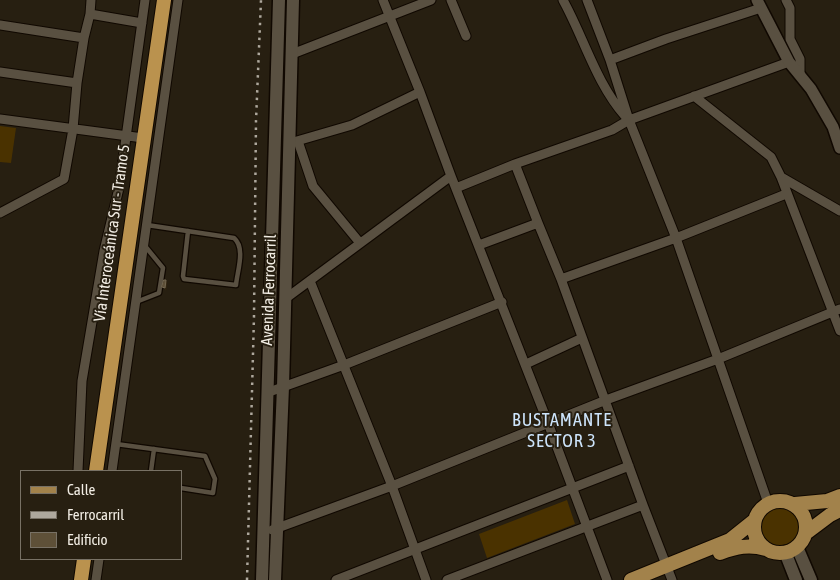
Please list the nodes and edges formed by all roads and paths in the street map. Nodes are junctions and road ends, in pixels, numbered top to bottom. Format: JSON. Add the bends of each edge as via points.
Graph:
{"nodes":[{"id":1,"x":91,"y":0,"type":"edge"},
{"id":2,"x":145,"y":0,"type":"edge"},
{"id":3,"x":164,"y":0,"type":"edge"},
{"id":4,"x":178,"y":0,"type":"edge"},
{"id":5,"x":280,"y":0,"type":"edge"},
{"id":6,"x":293,"y":0,"type":"edge"},
{"id":7,"x":383,"y":0,"type":"edge"},
{"id":8,"x":430,"y":0,"type":"edge"},
{"id":9,"x":451,"y":0,"type":"edge"},
{"id":10,"x":563,"y":0,"type":"edge"},
{"id":11,"x":589,"y":0,"type":"edge"},
{"id":12,"x":786,"y":0,"type":"edge"},
{"id":13,"x":759,"y":4,"type":"edge"},
{"id":14,"x":90,"y":14,"type":"junction"},
{"id":15,"x":390,"y":16,"type":"junction"},
{"id":16,"x":142,"y":23,"type":"junction"},
{"id":17,"x":0,"y":25,"type":"edge"},
{"id":18,"x":466,"y":36,"type":"dead end"},
{"id":19,"x":84,"y":38,"type":"junction"},
{"id":20,"x":292,"y":54,"type":"junction"},
{"id":21,"x":610,"y":60,"type":"junction"},
{"id":22,"x":789,"y":62,"type":"junction"},
{"id":23,"x":0,"y":72,"type":"edge"},
{"id":24,"x":800,"y":76,"type":"junction"},
{"id":25,"x":77,"y":82,"type":"junction"},
{"id":26,"x":420,"y":92,"type":"junction"},
{"id":27,"x":694,"y":96,"type":"junction"},
{"id":28,"x":0,"y":119,"type":"edge"},
{"id":29,"x":629,"y":120,"type":"junction"},
{"id":30,"x":73,"y":129,"type":"junction"},
{"id":31,"x":125,"y":137,"type":"junction"},
{"id":32,"x":144,"y":138,"type":"junction"},
{"id":33,"x":294,"y":142,"type":"junction"},
{"id":34,"x":840,"y":148,"type":"edge"},
{"id":35,"x":515,"y":164,"type":"junction"},
{"id":36,"x":451,"y":176,"type":"junction"},
{"id":37,"x":781,"y":177,"type":"junction"},
{"id":38,"x":456,"y":188,"type":"junction"},
{"id":39,"x":786,"y":194,"type":"junction"},
{"id":40,"x":840,"y":211,"type":"edge"},
{"id":41,"x":0,"y":213,"type":"edge"},
{"id":42,"x":538,"y":224,"type":"junction"},
{"id":43,"x":147,"y":225,"type":"junction"},
{"id":44,"x":188,"y":231,"type":"junction"},
{"id":45,"x":676,"y":238,"type":"junction"},
{"id":46,"x":360,"y":243,"type":"junction"},
{"id":47,"x":144,"y":244,"type":"junction"},
{"id":48,"x":479,"y":245,"type":"junction"},
{"id":49,"x":561,"y":279,"type":"junction"},
{"id":50,"x":310,"y":282,"type":"junction"},
{"id":51,"x":285,"y":299,"type":"junction"},
{"id":52,"x":136,"y":302,"type":"junction"},
{"id":53,"x":502,"y":302,"type":"junction"},
{"id":54,"x":836,"y":311,"type":"edge"},
{"id":55,"x":840,"y":331,"type":"edge"},
{"id":56,"x":582,"y":338,"type":"junction"},
{"id":57,"x":718,"y":359,"type":"junction"},
{"id":58,"x":526,"y":364,"type":"junction"},
{"id":59,"x":344,"y":365,"type":"junction"},
{"id":60,"x":283,"y":386,"type":"junction"},
{"id":61,"x":269,"y":392,"type":"junction"},
{"id":62,"x":606,"y":400,"type":"junction"},
{"id":63,"x":548,"y":423,"type":"junction"},
{"id":64,"x":116,"y":444,"type":"junction"},
{"id":65,"x":154,"y":449,"type":"junction"},
{"id":66,"x":629,"y":466,"type":"junction"},
{"id":67,"x":78,"y":470,"type":"edge"},
{"id":68,"x":96,"y":470,"type":"edge"},
{"id":69,"x":112,"y":470,"type":"edge"},
{"id":70,"x":151,"y":470,"type":"edge"},
{"id":71,"x":392,"y":486,"type":"junction"},
{"id":72,"x":182,"y":488,"type":"edge"},
{"id":73,"x":573,"y":488,"type":"junction"},
{"id":74,"x":840,"y":496,"type":"edge"},
{"id":75,"x":768,"y":503,"type":"junction"},
{"id":76,"x":795,"y":504,"type":"junction"},
{"id":77,"x":643,"y":505,"type":"junction"},
{"id":78,"x":840,"y":510,"type":"edge"},
{"id":79,"x":755,"y":520,"type":"junction"},
{"id":80,"x":586,"y":526,"type":"junction"},
{"id":81,"x":276,"y":530,"type":"junction"},
{"id":82,"x":263,"y":532,"type":"junction"},
{"id":83,"x":806,"y":533,"type":"junction"},
{"id":84,"x":415,"y":549,"type":"junction"},
{"id":85,"x":766,"y":549,"type":"junction"},
{"id":86,"x":791,"y":550,"type":"junction"},
{"id":87,"x":84,"y":560,"type":"edge"},
{"id":88,"x":99,"y":560,"type":"edge"},
{"id":89,"x":669,"y":573,"type":"edge"},
{"id":90,"x":81,"y":580,"type":"edge"},
{"id":91,"x":96,"y":580,"type":"edge"},
{"id":92,"x":262,"y":580,"type":"edge"},
{"id":93,"x":275,"y":580,"type":"edge"},
{"id":94,"x":336,"y":580,"type":"edge"},
{"id":95,"x":426,"y":580,"type":"edge"},
{"id":96,"x":447,"y":580,"type":"edge"},
{"id":97,"x":607,"y":580,"type":"edge"},
{"id":98,"x":631,"y":580,"type":"edge"},
{"id":99,"x":652,"y":580,"type":"edge"},
{"id":100,"x":796,"y":580,"type":"edge"},
{"id":101,"x":811,"y":580,"type":"edge"}],
"edges":[{"from":1,"to":14,"type":"street"},
{"from":2,"to":16,"type":"street"},
{"from":3,"to":32,"type":"highway","name":"Vía Interoceánica Sur - Tramo 5"},
{"from":4,"to":43,"type":"street"},
{"from":5,"to":61,"type":"main road","name":"Avenida Ferrocarril"},
{"from":6,"to":20,"type":"main road","name":"Avenida Ferrocarril"},
{"from":7,"to":15,"type":"street"},
{"from":8,"to":15,"type":"street"},
{"from":9,"to":18,"type":"street"},
{"from":10,"to":29,"type":"street","via":[[605,88]]},
{"from":11,"to":21,"type":"street"},
{"from":12,"to":24,"type":"street","via":[[790,8],[790,39],[800,59]]},
{"from":13,"to":21,"type":"street"},
{"from":13,"to":22,"type":"street"},
{"from":14,"to":16,"type":"street"},
{"from":14,"to":19,"type":"street"},
{"from":15,"to":20,"type":"street"},
{"from":15,"to":26,"type":"street"},
{"from":16,"to":31,"type":"street"},
{"from":17,"to":19,"type":"street"},
{"from":19,"to":25,"type":"street"},
{"from":20,"to":33,"type":"main road","name":"Avenida Ferrocarril"},
{"from":21,"to":29,"type":"street"},
{"from":22,"to":24,"type":"street"},
{"from":22,"to":27,"type":"street"},
{"from":23,"to":25,"type":"street"},
{"from":24,"to":34,"type":"street","via":[[833,127]]},
{"from":25,"to":30,"type":"street"},
{"from":26,"to":33,"type":"street","via":[[352,125]]},
{"from":26,"to":36,"type":"street"},
{"from":27,"to":29,"type":"street"},
{"from":27,"to":37,"type":"street","via":[[771,157]]},
{"from":28,"to":30,"type":"street"},
{"from":29,"to":35,"type":"street","via":[[612,130]]},
{"from":29,"to":45,"type":"street"},
{"from":30,"to":31,"type":"street"},
{"from":30,"to":41,"type":"street","via":[[64,179]]},
{"from":31,"to":32,"type":"street"},
{"from":31,"to":67,"type":"street","via":[[119,188],[104,251],[82,381]]},
{"from":32,"to":68,"type":"highway","name":"Vía Interoceánica Sur - Tramo 5"},
{"from":33,"to":46,"type":"street","via":[[313,186]]},
{"from":33,"to":51,"type":"main road","name":"Avenida Ferrocarril"},
{"from":35,"to":38,"type":"street"},
{"from":35,"to":42,"type":"street"},
{"from":36,"to":38,"type":"street"},
{"from":36,"to":46,"type":"street"},
{"from":37,"to":39,"type":"street"},
{"from":37,"to":40,"type":"street"},
{"from":38,"to":48,"type":"street"},
{"from":39,"to":45,"type":"street"},
{"from":39,"to":54,"type":"street"},
{"from":42,"to":48,"type":"street"},
{"from":42,"to":49,"type":"street"},
{"from":43,"to":44,"type":"lane"},
{"from":43,"to":47,"type":"street"},
{"from":44,"to":44,"type":"lane","via":[[238,241],[236,285],[184,279]]},
{"from":45,"to":49,"type":"street"},
{"from":45,"to":57,"type":"street"},
{"from":46,"to":50,"type":"street"},
{"from":47,"to":52,"type":"street"},
{"from":47,"to":52,"type":"lane","via":[[163,268],[160,293]]},
{"from":48,"to":53,"type":"street"},
{"from":49,"to":56,"type":"street"},
{"from":50,"to":51,"type":"street"},
{"from":50,"to":59,"type":"street"},
{"from":51,"to":60,"type":"main road","name":"Avenida Ferrocarril"},
{"from":52,"to":64,"type":"street"},
{"from":53,"to":58,"type":"street"},
{"from":53,"to":59,"type":"street"},
{"from":54,"to":55,"type":"street"},
{"from":54,"to":57,"type":"street"},
{"from":56,"to":58,"type":"street"},
{"from":56,"to":62,"type":"street"},
{"from":57,"to":62,"type":"street"},
{"from":57,"to":75,"type":"street"},
{"from":58,"to":63,"type":"street"},
{"from":59,"to":60,"type":"street"},
{"from":59,"to":71,"type":"street"},
{"from":60,"to":61,"type":"street"},
{"from":60,"to":81,"type":"main road","name":"Avenida Ferrocarril"},
{"from":61,"to":82,"type":"main road","name":"Avenida Ferrocarril"},
{"from":62,"to":63,"type":"street"},
{"from":62,"to":66,"type":"street"},
{"from":63,"to":71,"type":"street"},
{"from":63,"to":73,"type":"street"},
{"from":64,"to":65,"type":"lane"},
{"from":64,"to":69,"type":"street"},
{"from":65,"to":70,"type":"lane"},
{"from":65,"to":72,"type":"lane","via":[[205,456],[215,479],[213,493]]},
{"from":66,"to":73,"type":"street"},
{"from":66,"to":77,"type":"street"},
{"from":71,"to":81,"type":"street"},
{"from":71,"to":84,"type":"street"},
{"from":73,"to":80,"type":"street"},
{"from":73,"to":84,"type":"street"},
{"from":74,"to":76,"type":"main road","via":[[827,502]]},
{"from":75,"to":76,"type":"main road","via":[[784,500]]},
{"from":75,"to":79,"type":"main road"},
{"from":76,"to":83,"type":"main road","via":[[805,517]]},
{"from":77,"to":80,"type":"street"},
{"from":77,"to":89,"type":"street"},
{"from":78,"to":83,"type":"main road"},
{"from":79,"to":85,"type":"main road","via":[[756,536]]},
{"from":79,"to":89,"type":"main road","via":[[730,540]]},
{"from":80,"to":96,"type":"street"},
{"from":80,"to":97,"type":"street"},
{"from":81,"to":82,"type":"street"},
{"from":81,"to":93,"type":"main road","name":"Avenida Ferrocarril"},
{"from":82,"to":92,"type":"main road","name":"Avenida Ferrocarril"},
{"from":83,"to":86,"type":"main road"},
{"from":84,"to":94,"type":"street"},
{"from":84,"to":95,"type":"street"},
{"from":85,"to":86,"type":"main road","via":[[776,553]]},
{"from":85,"to":89,"type":"main road","via":[[737,547]]},
{"from":86,"to":100,"type":"main road"},
{"from":86,"to":101,"type":"main road"},
{"from":87,"to":90,"type":"highway"},
{"from":88,"to":91,"type":"street"},
{"from":89,"to":98,"type":"main road"},
{"from":89,"to":99,"type":"main road"}]}
